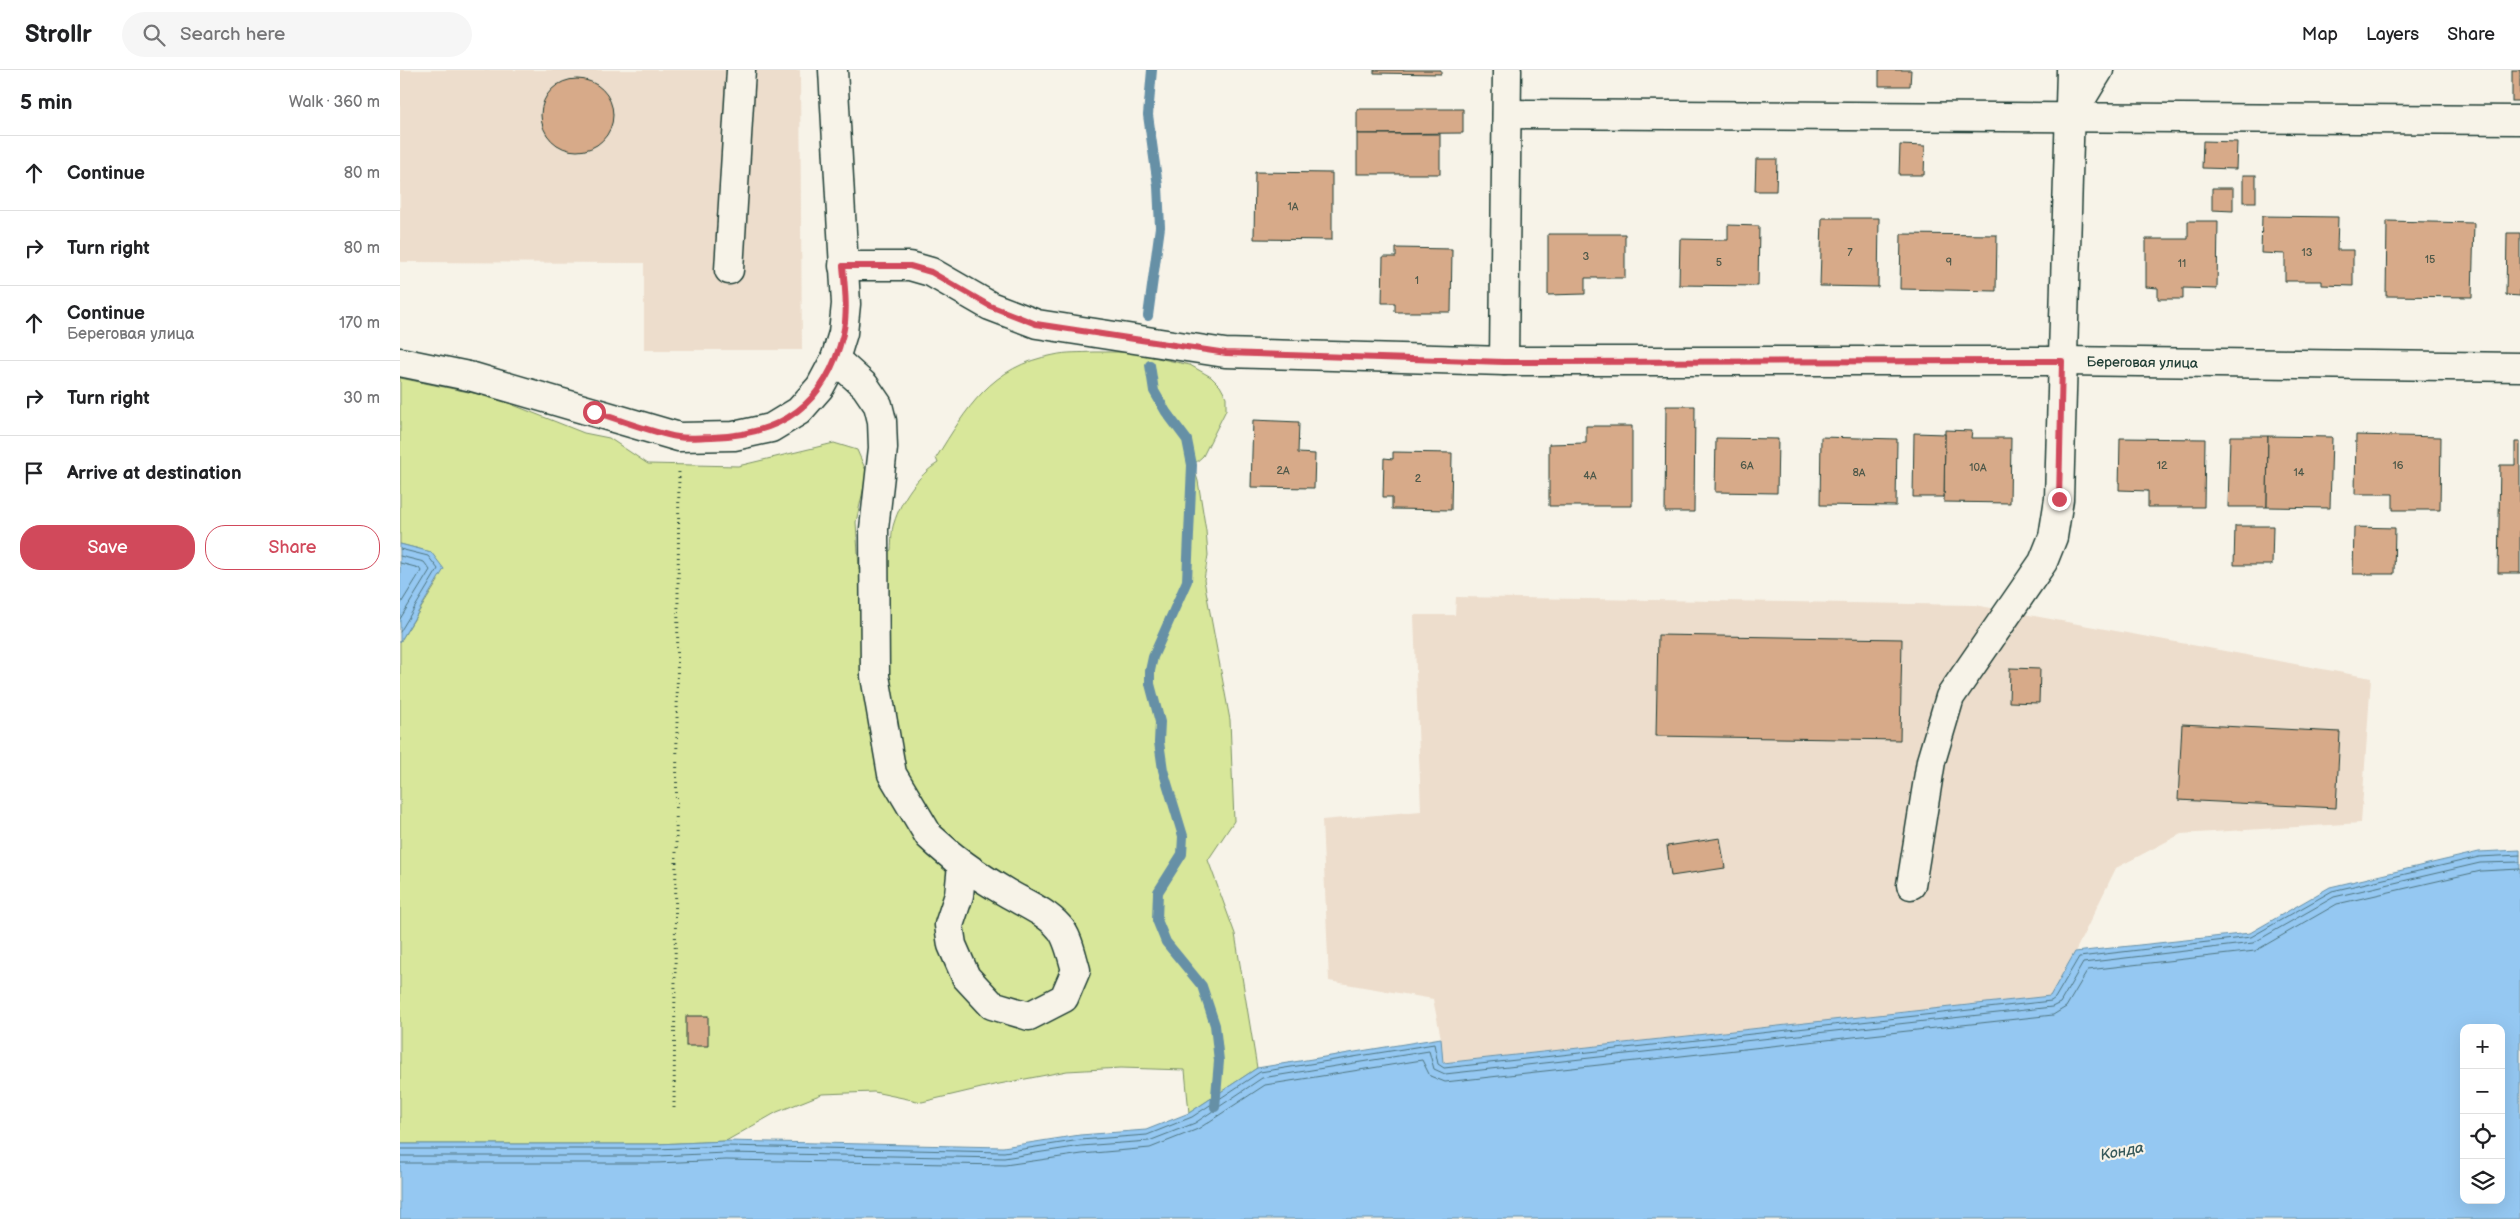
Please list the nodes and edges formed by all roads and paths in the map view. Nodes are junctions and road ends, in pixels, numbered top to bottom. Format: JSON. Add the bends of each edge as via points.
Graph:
{"nodes":[{"id":1,"x":742,"y":70,"type":"edge"},
{"id":2,"x":833,"y":70,"type":"edge"},
{"id":3,"x":1507,"y":70,"type":"edge"},
{"id":4,"x":2071,"y":70,"type":"edge"},
{"id":5,"x":2098,"y":70,"type":"edge"},
{"id":6,"x":1507,"y":114,"type":"junction"},
{"id":7,"x":2070,"y":117,"type":"junction"},
{"id":8,"x":2520,"y":120,"type":"edge"},
{"id":9,"x":843,"y":266,"type":"junction"},
{"id":10,"x":729,"y":270,"type":"dead end"},
{"id":11,"x":835,"y":359,"type":"junction"},
{"id":12,"x":2062,"y":361,"type":"junction"},
{"id":13,"x":400,"y":362,"type":"edge"},
{"id":14,"x":1504,"y":362,"type":"junction"},
{"id":15,"x":2520,"y":368,"type":"edge"},
{"id":16,"x":679,"y":437,"type":"junction"},
{"id":17,"x":962,"y":865,"type":"junction"},
{"id":18,"x":1911,"y":885,"type":"dead end"},
{"id":19,"x":674,"y":1108,"type":"dead end"}],
"edges":[{"from":1,"to":10,"type":"street"},
{"from":2,"to":9,"type":"street"},
{"from":3,"to":6,"type":"street"},
{"from":4,"to":7,"type":"street"},
{"from":5,"to":7,"type":"street"},
{"from":6,"to":7,"type":"street"},
{"from":6,"to":14,"type":"street"},
{"from":7,"to":8,"type":"street"},
{"from":7,"to":12,"type":"street"},
{"from":9,"to":11,"type":"street","via":[[846,304],[843,333]]},
{"from":9,"to":14,"type":"street","name":"Береговая улица","via":[[910,266],[931,272],[990,306],[1036,324],[1226,353]]},
{"from":11,"to":16,"type":"street","via":[[820,387],[799,411],[771,428],[734,436]]},
{"from":11,"to":17,"type":"street","via":[[864,386],[878,405],[882,421],[883,448],[874,529],[875,676],[892,774],[929,836]]},
{"from":12,"to":14,"type":"street","name":"Береговая улица"},
{"from":12,"to":15,"type":"street","name":"Береговая улица"},
{"from":12,"to":18,"type":"street","via":[[2059,499],[2053,537],[2043,562],[1950,697],[1931,761]]},
{"from":13,"to":16,"type":"street","via":[[473,377]]},
{"from":16,"to":19,"type":"path"},
{"from":17,"to":17,"type":"street","via":[[959,895],[949,925],[952,945],[966,977],[992,1004],[1029,1016],[1064,998],[1076,970],[1060,927]]}]}
